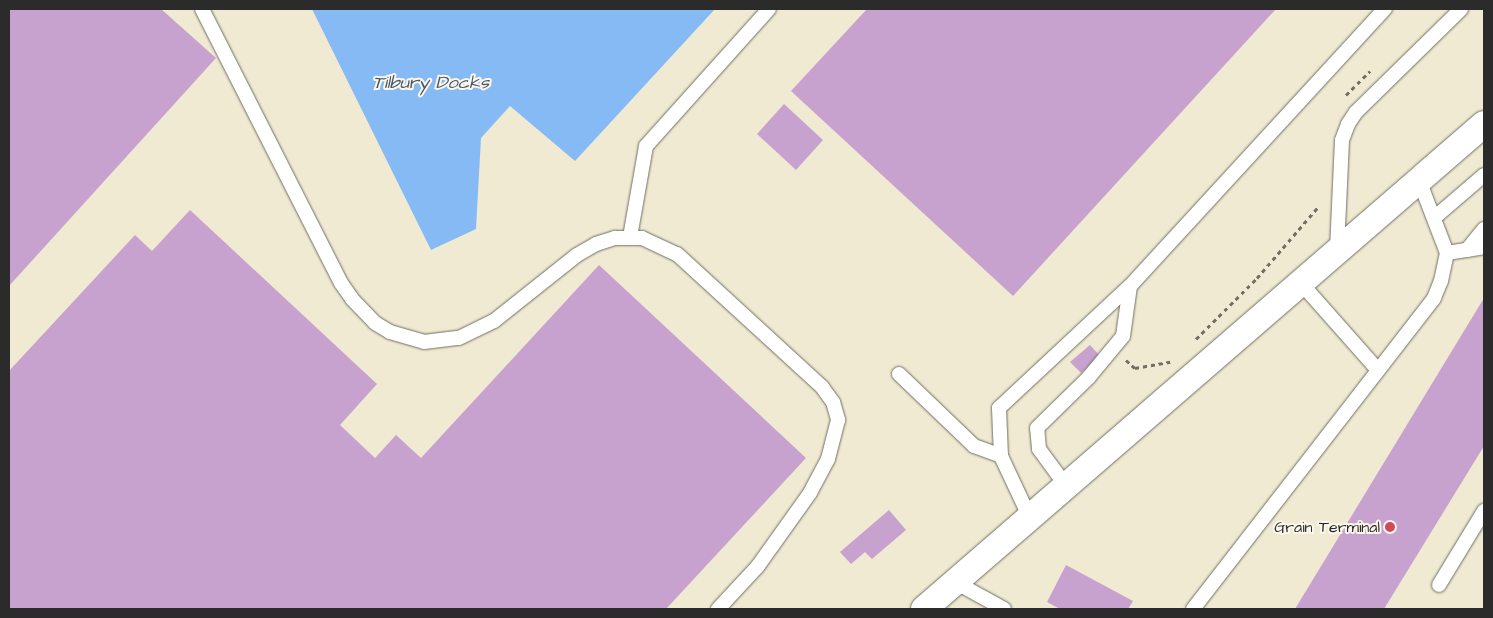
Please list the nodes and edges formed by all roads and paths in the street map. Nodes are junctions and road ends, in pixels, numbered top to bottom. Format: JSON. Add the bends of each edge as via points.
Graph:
{"nodes":[{"id":1,"x":202,"y":9,"type":"edge"},
{"id":2,"x":769,"y":9,"type":"edge"},
{"id":3,"x":1385,"y":9,"type":"edge"},
{"id":4,"x":1461,"y":9,"type":"edge"},
{"id":5,"x":1375,"y":66,"type":"dead end"},
{"id":6,"x":1342,"y":101,"type":"dead end"},
{"id":7,"x":1484,"y":124,"type":"edge"},
{"id":8,"x":1484,"y":175,"type":"edge"},
{"id":9,"x":1419,"y":180,"type":"junction"},
{"id":10,"x":1321,"y":201,"type":"dead end"},
{"id":11,"x":1434,"y":218,"type":"junction"},
{"id":12,"x":1484,"y":229,"type":"edge"},
{"id":13,"x":630,"y":237,"type":"junction"},
{"id":14,"x":1484,"y":247,"type":"edge"},
{"id":15,"x":1336,"y":250,"type":"junction"},
{"id":16,"x":1467,"y":250,"type":"junction"},
{"id":17,"x":1447,"y":253,"type":"junction"},
{"id":18,"x":1300,"y":282,"type":"junction"},
{"id":19,"x":1130,"y":286,"type":"junction"},
{"id":20,"x":1194,"y":341,"type":"dead end"},
{"id":21,"x":1174,"y":362,"type":"dead end"},
{"id":22,"x":1166,"y":368,"type":"dead end"},
{"id":23,"x":1377,"y":369,"type":"junction"},
{"id":24,"x":899,"y":374,"type":"dead end"},
{"id":25,"x":1001,"y":456,"type":"junction"},
{"id":26,"x":1067,"y":487,"type":"junction"},
{"id":27,"x":1484,"y":511,"type":"edge"},
{"id":28,"x":1030,"y":518,"type":"junction"},
{"id":29,"x":955,"y":582,"type":"junction"},
{"id":30,"x":1439,"y":585,"type":"dead end"},
{"id":31,"x":718,"y":609,"type":"edge"},
{"id":32,"x":924,"y":609,"type":"edge"},
{"id":33,"x":1004,"y":609,"type":"edge"},
{"id":34,"x":1193,"y":609,"type":"edge"}],
"edges":[{"from":1,"to":13,"type":"lane","via":[[341,283],[365,314],[390,332],[424,342],[459,338],[494,320],[577,255],[596,244]]},
{"from":2,"to":13,"type":"lane","via":[[646,146]]},
{"from":3,"to":19,"type":"lane"},
{"from":4,"to":15,"type":"lane","via":[[1356,112],[1348,124],[1342,140]]},
{"from":5,"to":6,"type":"path","via":[[1352,86]]},
{"from":7,"to":9,"type":"street"},
{"from":8,"to":11,"type":"lane"},
{"from":9,"to":11,"type":"lane"},
{"from":9,"to":15,"type":"street"},
{"from":10,"to":20,"type":"path","via":[[1319,210]]},
{"from":11,"to":17,"type":"lane"},
{"from":12,"to":16,"type":"lane"},
{"from":13,"to":31,"type":"lane","via":[[664,246],[684,260],[808,372],[833,402],[838,420],[828,459],[810,493],[758,566]]},
{"from":14,"to":16,"type":"lane"},
{"from":15,"to":18,"type":"street"},
{"from":16,"to":17,"type":"lane"},
{"from":17,"to":23,"type":"lane","via":[[1434,298]]},
{"from":18,"to":23,"type":"lane"},
{"from":18,"to":26,"type":"street"},
{"from":19,"to":25,"type":"lane","via":[[1080,336],[999,408]]},
{"from":19,"to":26,"type":"lane","via":[[1123,336],[1089,377],[1037,428],[1039,450]]},
{"from":21,"to":22,"type":"path"},
{"from":23,"to":34,"type":"lane"},
{"from":24,"to":25,"type":"lane","via":[[974,446]]},
{"from":25,"to":28,"type":"lane"},
{"from":26,"to":28,"type":"street"},
{"from":27,"to":30,"type":"lane"},
{"from":28,"to":29,"type":"street"},
{"from":29,"to":32,"type":"street"},
{"from":29,"to":33,"type":"lane"}]}
